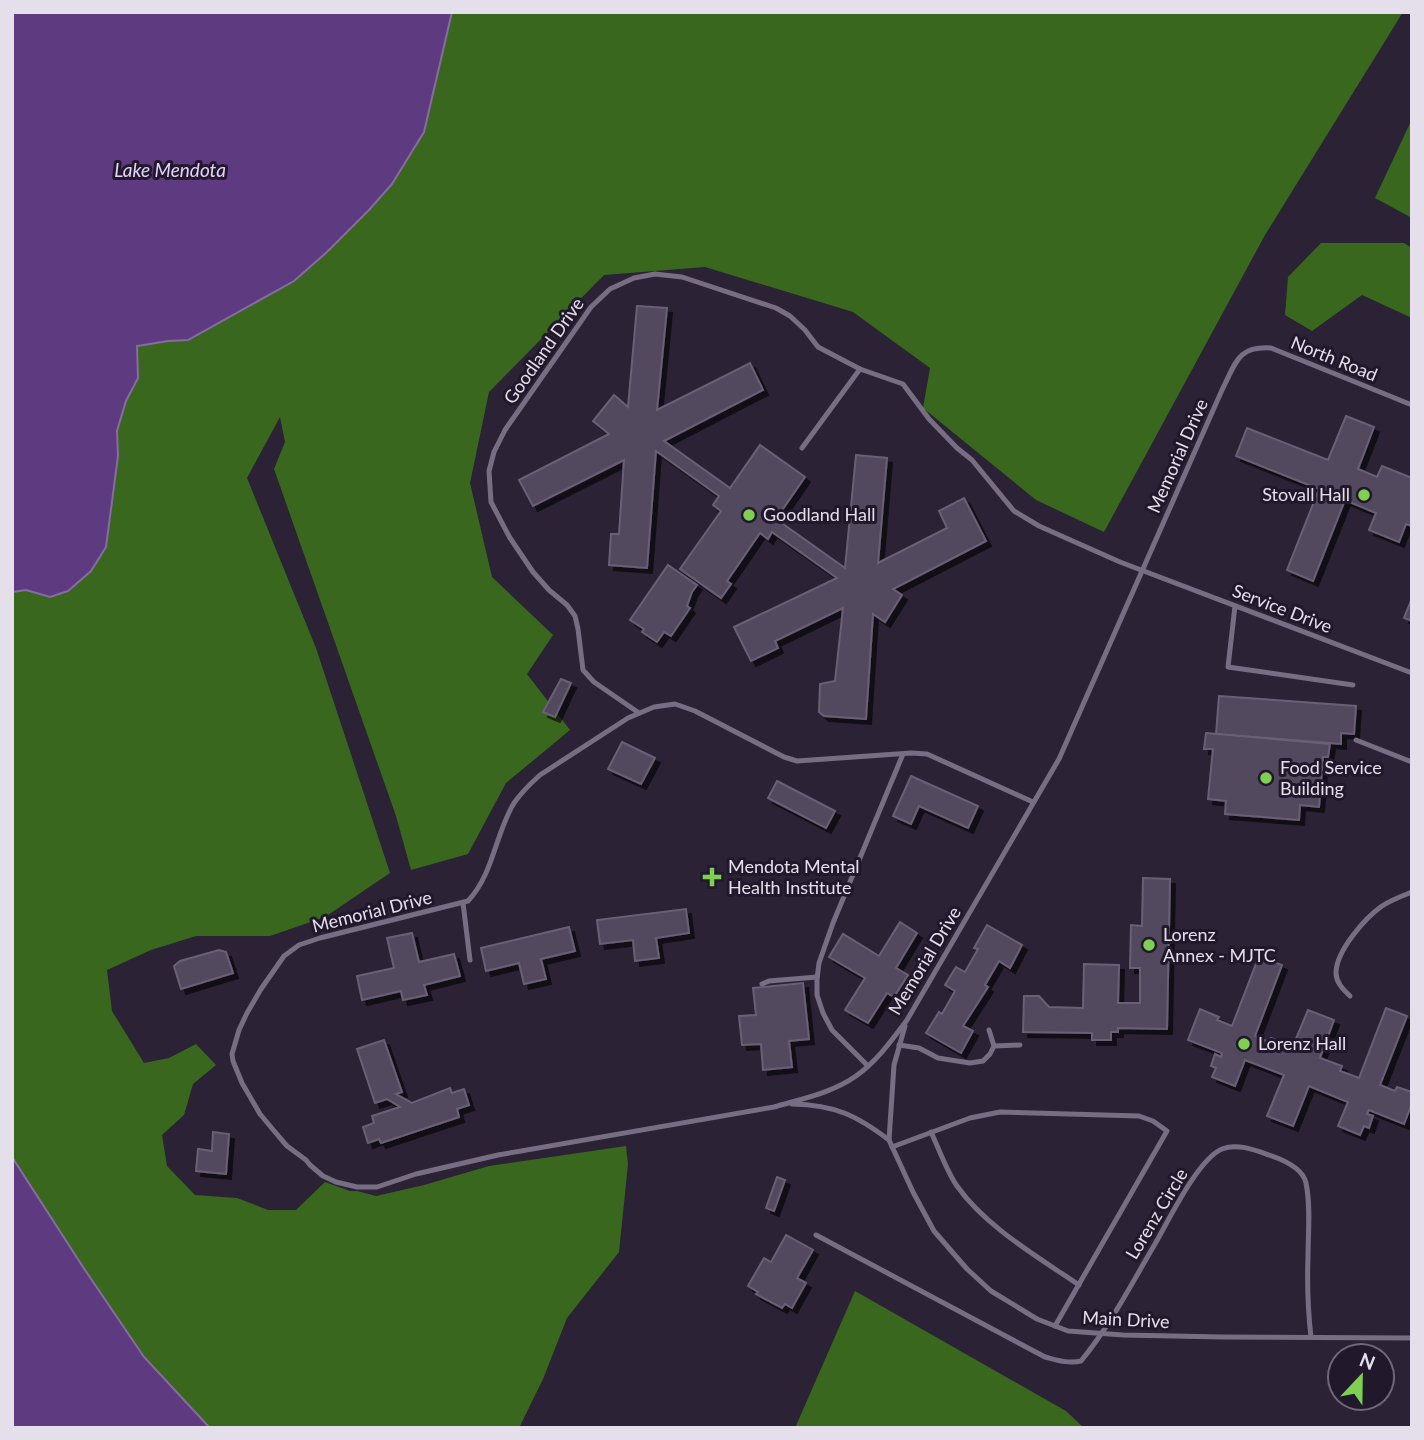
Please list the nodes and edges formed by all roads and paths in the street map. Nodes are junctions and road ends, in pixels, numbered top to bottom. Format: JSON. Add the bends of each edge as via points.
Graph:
{"nodes":[{"id":1,"x":1245,"y":351,"type":"joint"},
{"id":2,"x":860,"y":369,"type":"junction"},
{"id":3,"x":1412,"y":405,"type":"edge"},
{"id":4,"x":802,"y":449,"type":"dead end"},
{"id":5,"x":1142,"y":570,"type":"junction"},
{"id":6,"x":1234,"y":607,"type":"junction"},
{"id":7,"x":1412,"y":673,"type":"edge"},
{"id":8,"x":1353,"y":685,"type":"dead end"},
{"id":9,"x":639,"y":713,"type":"junction"},
{"id":10,"x":1356,"y":740,"type":"dead end"},
{"id":11,"x":903,"y":754,"type":"junction"},
{"id":12,"x":1412,"y":762,"type":"edge"},
{"id":13,"x":1033,"y":802,"type":"junction"},
{"id":14,"x":1412,"y":892,"type":"edge"},
{"id":15,"x":463,"y":903,"type":"junction"},
{"id":16,"x":470,"y":960,"type":"dead end"},
{"id":17,"x":817,"y":977,"type":"junction"},
{"id":18,"x":762,"y":984,"type":"dead end"},
{"id":19,"x":1350,"y":996,"type":"dead end"},
{"id":20,"x":907,"y":1020,"type":"junction"},
{"id":21,"x":989,"y":1030,"type":"dead end"},
{"id":22,"x":899,"y":1045,"type":"junction"},
{"id":23,"x":1020,"y":1045,"type":"dead end"},
{"id":24,"x":994,"y":1046,"type":"junction"},
{"id":25,"x":868,"y":1066,"type":"junction"},
{"id":26,"x":786,"y":1104,"type":"junction"},
{"id":27,"x":931,"y":1132,"type":"junction"},
{"id":28,"x":889,"y":1140,"type":"junction"},
{"id":29,"x":892,"y":1147,"type":"junction"},
{"id":30,"x":816,"y":1236,"type":"dead end"},
{"id":31,"x":1079,"y":1285,"type":"junction"},
{"id":32,"x":1055,"y":1326,"type":"junction"},
{"id":33,"x":1101,"y":1334,"type":"junction"},
{"id":34,"x":1311,"y":1337,"type":"junction"},
{"id":35,"x":1412,"y":1338,"type":"edge"}],
"edges":[{"from":1,"to":3,"type":"lane","name":"North Road","via":[[1271,348]]},
{"from":1,"to":5,"type":"lane","name":"Memorial Drive","via":[[1222,390]]},
{"from":2,"to":4,"type":"lane"},
{"from":2,"to":5,"type":"lane","name":"Goodland Drive","via":[[903,384],[1014,511]]},
{"from":2,"to":9,"type":"lane","name":"Goodland Drive","via":[[818,346],[776,308],[682,277],[655,274],[610,289],[591,307],[505,430],[489,471],[491,502],[533,572],[575,616],[583,670]]},
{"from":5,"to":6,"type":"lane","name":"Service Drive"},
{"from":5,"to":13,"type":"lane","name":"Memorial Drive","via":[[1059,759]]},
{"from":6,"to":7,"type":"lane","name":"Service Drive"},
{"from":6,"to":8,"type":"lane","via":[[1228,667]]},
{"from":9,"to":11,"type":"lane","via":[[675,704],[797,761]]},
{"from":9,"to":15,"type":"lane","via":[[529,785],[507,819],[484,878]]},
{"from":10,"to":12,"type":"lane"},
{"from":11,"to":13,"type":"lane","via":[[927,754]]},
{"from":11,"to":17,"type":"lane","via":[[833,923]]},
{"from":13,"to":20,"type":"lane","name":"Memorial Drive"},
{"from":14,"to":19,"type":"lane","via":[[1380,907],[1348,941],[1336,974]]},
{"from":15,"to":16,"type":"lane"},
{"from":15,"to":26,"type":"lane","name":"Memorial Drive","via":[[299,945],[284,956],[247,1013],[232,1054],[242,1083],[286,1146],[323,1176],[346,1185],[377,1187],[498,1155]]},
{"from":17,"to":18,"type":"lane"},
{"from":17,"to":25,"type":"lane","via":[[817,995],[832,1030]]},
{"from":20,"to":22,"type":"lane","name":"Main Drive"},
{"from":20,"to":25,"type":"lane","name":"Memorial Drive"},
{"from":21,"to":24,"type":"lane"},
{"from":22,"to":24,"type":"lane","via":[[970,1063],[983,1061]]},
{"from":22,"to":28,"type":"lane","name":"Main Drive"},
{"from":23,"to":24,"type":"lane"},
{"from":25,"to":26,"type":"lane","name":"Memorial Drive","via":[[842,1084]]},
{"from":26,"to":28,"type":"lane","via":[[835,1109]]},
{"from":27,"to":29,"type":"lane"},
{"from":27,"to":31,"type":"lane","via":[[956,1185],[974,1207]]},
{"from":27,"to":31,"type":"lane","via":[[1000,1112],[1139,1116],[1167,1131]]},
{"from":28,"to":29,"type":"lane","name":"Main Drive"},
{"from":29,"to":32,"type":"lane","name":"Main Drive","via":[[918,1202],[948,1249],[991,1291]]},
{"from":30,"to":33,"type":"lane","via":[[1045,1357],[1081,1361]]},
{"from":31,"to":32,"type":"lane"},
{"from":32,"to":33,"type":"lane","name":"Main Drive"},
{"from":33,"to":34,"type":"lane","name":"Main Drive"},
{"from":33,"to":34,"type":"lane","name":"Lorenz Circle","via":[[1194,1176],[1215,1153],[1237,1147],[1274,1156],[1290,1164],[1306,1181]]},
{"from":34,"to":35,"type":"lane","name":"Main Drive"}]}
